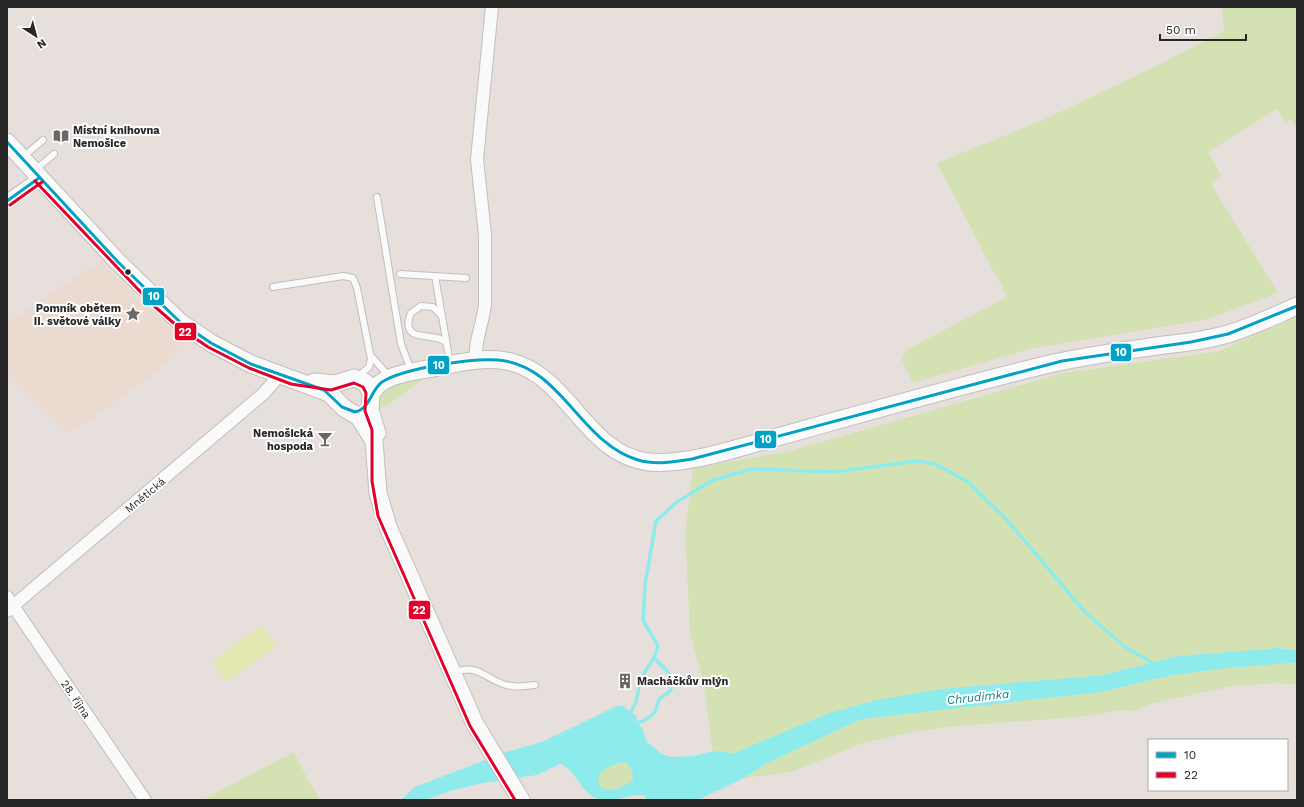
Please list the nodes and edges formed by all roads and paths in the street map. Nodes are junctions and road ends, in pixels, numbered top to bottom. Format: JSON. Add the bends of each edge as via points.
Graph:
{"nodes":[{"id":1,"x":492,"y":7,"type":"edge"},
{"id":2,"x":43,"y":140,"type":"dead end"},
{"id":3,"x":7,"y":142,"type":"edge"},
{"id":4,"x":54,"y":154,"type":"dead end"},
{"id":5,"x":22,"y":159,"type":"junction"},
{"id":6,"x":36,"y":175,"type":"junction"},
{"id":7,"x":378,"y":197,"type":"dead end"},
{"id":8,"x":7,"y":201,"type":"edge"},
{"id":9,"x":400,"y":274,"type":"dead end"},
{"id":10,"x":435,"y":276,"type":"junction"},
{"id":11,"x":466,"y":278,"type":"dead end"},
{"id":12,"x":273,"y":287,"type":"dead end"},
{"id":13,"x":1297,"y":306,"type":"edge"},
{"id":14,"x":442,"y":316,"type":"junction"},
{"id":15,"x":446,"y":343,"type":"junction"},
{"id":16,"x":370,"y":356,"type":"junction"},
{"id":17,"x":476,"y":361,"type":"junction"},
{"id":18,"x":450,"y":365,"type":"junction"},
{"id":19,"x":411,"y":372,"type":"junction"},
{"id":20,"x":387,"y":374,"type":"junction"},
{"id":21,"x":286,"y":377,"type":"junction"},
{"id":22,"x":352,"y":379,"type":"junction"},
{"id":23,"x":371,"y":397,"type":"junction"},
{"id":24,"x":345,"y":408,"type":"junction"},
{"id":25,"x":376,"y":460,"type":"junction"},
{"id":26,"x":9,"y":605,"type":"edge"},
{"id":27,"x":453,"y":674,"type":"junction"},
{"id":28,"x":535,"y":685,"type":"dead end"},
{"id":29,"x":518,"y":794,"type":"edge"},
{"id":30,"x":144,"y":800,"type":"edge"}],
"edges":[{"from":1,"to":17,"type":"street","via":[[476,159],[485,235],[484,314],[476,344]]},
{"from":2,"to":5,"type":"lane"},
{"from":3,"to":5,"type":"street"},
{"from":4,"to":6,"type":"lane"},
{"from":5,"to":6,"type":"street"},
{"from":6,"to":8,"type":"street"},
{"from":6,"to":21,"type":"street","via":[[122,266],[180,322],[231,354]]},
{"from":7,"to":19,"type":"lane","via":[[401,344]]},
{"from":9,"to":10,"type":"lane"},
{"from":10,"to":11,"type":"lane"},
{"from":10,"to":14,"type":"lane"},
{"from":12,"to":16,"type":"lane","via":[[343,276],[353,278]]},
{"from":13,"to":17,"type":"street","via":[[1228,334],[1055,362],[767,440],[671,463],[637,460],[615,451],[603,442],[537,374],[510,362]]},
{"from":14,"to":15,"type":"lane"},
{"from":14,"to":15,"type":"lane","via":[[433,307],[421,306],[411,313],[409,325],[418,337],[439,337]]},
{"from":15,"to":18,"type":"lane"},
{"from":16,"to":20,"type":"lane"},
{"from":16,"to":22,"type":"lane","via":[[369,367]]},
{"from":17,"to":18,"type":"street"},
{"from":18,"to":19,"type":"street"},
{"from":19,"to":20,"type":"street"},
{"from":19,"to":23,"type":"street","via":[[383,381],[374,389]]},
{"from":20,"to":22,"type":"street","via":[[367,379]]},
{"from":21,"to":22,"type":"street","via":[[331,385]]},
{"from":21,"to":24,"type":"street","via":[[329,393]]},
{"from":21,"to":26,"type":"street","name":"Mnětická"},
{"from":22,"to":23,"type":"street","via":[[367,384]]},
{"from":22,"to":24,"type":"street","via":[[340,386],[338,392]]},
{"from":23,"to":24,"type":"street","via":[[364,408],[356,412]]},
{"from":23,"to":25,"type":"street","via":[[370,410],[377,430]]},
{"from":24,"to":25,"type":"street","via":[[366,425],[374,441]]},
{"from":25,"to":27,"type":"street","via":[[378,493],[383,515]]},
{"from":26,"to":30,"type":"street","name":"28. října"},
{"from":27,"to":28,"type":"lane","via":[[471,670],[483,672],[505,684],[519,687]]},
{"from":27,"to":29,"type":"street","via":[[485,741]]}]}
